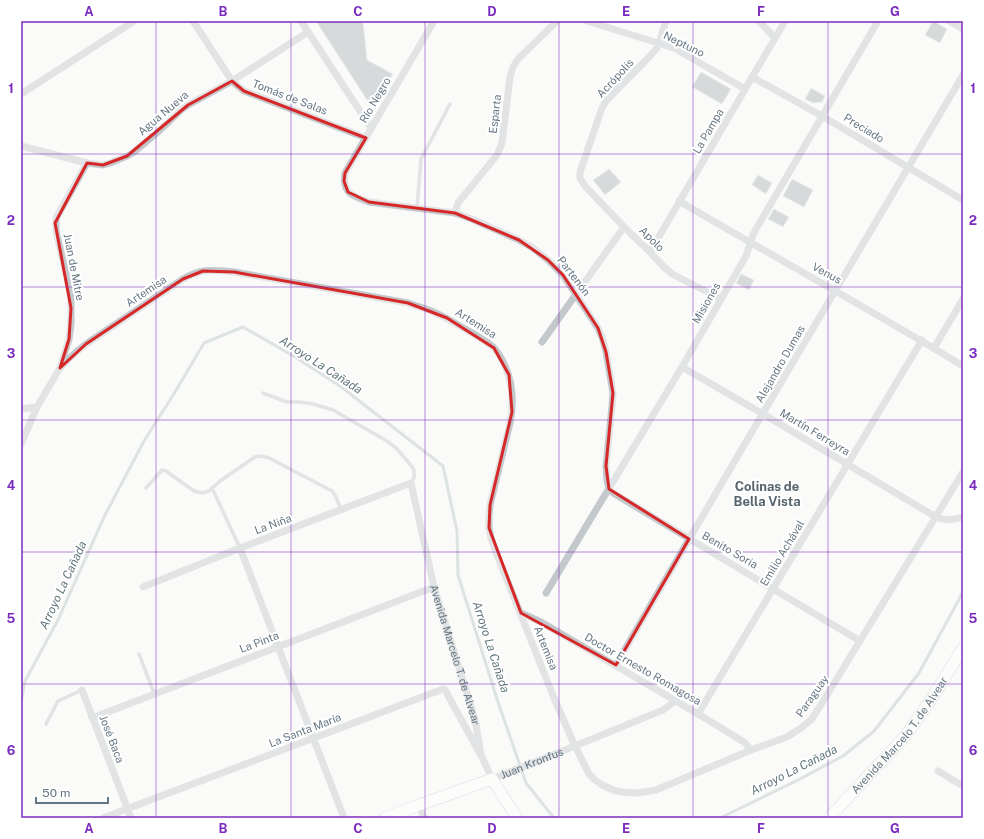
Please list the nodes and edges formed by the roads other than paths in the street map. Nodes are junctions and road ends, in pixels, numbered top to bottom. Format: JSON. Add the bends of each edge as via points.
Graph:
{"nodes":[{"id":1,"x":134,"y":21,"type":"edge"},
{"id":2,"x":193,"y":21,"type":"edge"},
{"id":3,"x":301,"y":21,"type":"edge"},
{"id":4,"x":434,"y":21,"type":"edge"},
{"id":5,"x":557,"y":21,"type":"edge"},
{"id":6,"x":587,"y":21,"type":"edge"},
{"id":7,"x":666,"y":21,"type":"edge"},
{"id":8,"x":758,"y":21,"type":"edge"},
{"id":9,"x":785,"y":21,"type":"edge"},
{"id":10,"x":878,"y":21,"type":"edge"},
{"id":11,"x":949,"y":21,"type":"edge"},
{"id":12,"x":963,"y":29,"type":"edge"},
{"id":13,"x":308,"y":32,"type":"junction"},
{"id":14,"x":775,"y":38,"type":"junction"},
{"id":15,"x":659,"y":43,"type":"junction"},
{"id":16,"x":963,"y":74,"type":"edge"},
{"id":17,"x":752,"y":77,"type":"junction"},
{"id":18,"x":232,"y":81,"type":"junction"},
{"id":19,"x":745,"y":89,"type":"junction"},
{"id":20,"x":21,"y":94,"type":"edge"},
{"id":21,"x":450,"y":104,"type":"dead end"},
{"id":22,"x":822,"y":116,"type":"junction"},
{"id":23,"x":371,"y":128,"type":"junction"},
{"id":24,"x":366,"y":138,"type":"junction"},
{"id":25,"x":21,"y":146,"type":"edge"},
{"id":26,"x":87,"y":163,"type":"junction"},
{"id":27,"x":908,"y":167,"type":"junction"},
{"id":28,"x":580,"y":178,"type":"joint"},
{"id":29,"x":348,"y":192,"type":"joint"},
{"id":30,"x":963,"y":200,"type":"edge"},
{"id":31,"x":680,"y":201,"type":"junction"},
{"id":32,"x":416,"y":208,"type":"junction"},
{"id":33,"x":455,"y":213,"type":"junction"},
{"id":34,"x":624,"y":227,"type":"junction"},
{"id":35,"x":751,"y":243,"type":"junction"},
{"id":36,"x":650,"y":252,"type":"junction"},
{"id":37,"x":836,"y":290,"type":"junction"},
{"id":38,"x":576,"y":294,"type":"junction"},
{"id":39,"x":721,"y":299,"type":"junction"},
{"id":40,"x":963,"y":299,"type":"edge"},
{"id":41,"x":922,"y":340,"type":"junction"},
{"id":42,"x":542,"y":342,"type":"dead end"},
{"id":43,"x":934,"y":348,"type":"junction"},
{"id":44,"x":963,"y":366,"type":"edge"},
{"id":45,"x":682,"y":367,"type":"junction"},
{"id":46,"x":60,"y":368,"type":"junction"},
{"id":47,"x":263,"y":393,"type":"dead end"},
{"id":48,"x":37,"y":407,"type":"junction"},
{"id":49,"x":21,"y":409,"type":"edge"},
{"id":50,"x":763,"y":414,"type":"junction"},
{"id":51,"x":21,"y":444,"type":"edge"},
{"id":52,"x":848,"y":465,"type":"junction"},
{"id":53,"x":963,"y":472,"type":"edge"},
{"id":54,"x":411,"y":483,"type":"junction"},
{"id":55,"x":146,"y":488,"type":"dead end"},
{"id":56,"x":212,"y":488,"type":"junction"},
{"id":57,"x":609,"y":489,"type":"junction"},
{"id":58,"x":341,"y":510,"type":"junction"},
{"id":59,"x":936,"y":517,"type":"junction"},
{"id":60,"x":963,"y":517,"type":"edge"},
{"id":61,"x":689,"y":539,"type":"junction"},
{"id":62,"x":240,"y":548,"type":"junction"},
{"id":63,"x":143,"y":587,"type":"dead end"},
{"id":64,"x":434,"y":587,"type":"junction"},
{"id":65,"x":773,"y":589,"type":"junction"},
{"id":66,"x":546,"y":593,"type":"dead end"},
{"id":67,"x":520,"y":614,"type":"junction"},
{"id":68,"x":860,"y":641,"type":"junction"},
{"id":69,"x":278,"y":647,"type":"junction"},
{"id":70,"x":963,"y":648,"type":"edge"},
{"id":71,"x":139,"y":654,"type":"dead end"},
{"id":72,"x":616,"y":665,"type":"junction"},
{"id":73,"x":82,"y":690,"type":"joint"},
{"id":74,"x":154,"y":694,"type":"junction"},
{"id":75,"x":675,"y":700,"type":"junction"},
{"id":76,"x":698,"y":714,"type":"junction"},
{"id":77,"x":92,"y":718,"type":"junction"},
{"id":78,"x":46,"y":724,"type":"dead end"},
{"id":79,"x":313,"y":739,"type":"junction"},
{"id":80,"x":575,"y":746,"type":"junction"},
{"id":81,"x":751,"y":750,"type":"junction"},
{"id":82,"x":481,"y":755,"type":"junction"},
{"id":83,"x":938,"y":771,"type":"dead end"},
{"id":84,"x":492,"y":779,"type":"junction"},
{"id":85,"x":963,"y":786,"type":"edge"},
{"id":86,"x":419,"y":805,"type":"junction"},
{"id":87,"x":127,"y":809,"type":"junction"},
{"id":88,"x":103,"y":818,"type":"edge"},
{"id":89,"x":131,"y":818,"type":"edge"},
{"id":90,"x":344,"y":818,"type":"edge"},
{"id":91,"x":384,"y":818,"type":"edge"},
{"id":92,"x":424,"y":818,"type":"edge"},
{"id":93,"x":517,"y":818,"type":"edge"},
{"id":94,"x":829,"y":818,"type":"edge"}],
"edges":[{"from":1,"to":20,"type":"street"},
{"from":2,"to":18,"type":"street","name":"Tomás de Salas"},
{"from":3,"to":13,"type":"street"},
{"from":4,"to":23,"type":"street","name":"Río Negro"},
{"from":5,"to":33,"type":"street","name":"Esparta","via":[[513,67],[501,148],[458,203]]},
{"from":6,"to":15,"type":"street","name":"Neptuno"},
{"from":7,"to":15,"type":"street","name":"Acrópolis"},
{"from":8,"to":14,"type":"street"},
{"from":9,"to":14,"type":"street","name":"La Pampa"},
{"from":10,"to":22,"type":"street","name":"Misiones"},
{"from":11,"to":12,"type":"street"},
{"from":13,"to":18,"type":"street","name":"Agua Nueva"},
{"from":13,"to":23,"type":"street"},
{"from":14,"to":17,"type":"street","name":"La Pampa"},
{"from":15,"to":19,"type":"street","name":"Neptuno","via":[[682,52]]},
{"from":15,"to":28,"type":"street","name":"Acrópolis","via":[[649,57],[606,101]]},
{"from":16,"to":27,"type":"street","name":"Alejandro Dumas"},
{"from":17,"to":19,"type":"street","name":"La Pampa"},
{"from":17,"to":22,"type":"street","name":"Preciado"},
{"from":18,"to":24,"type":"street","name":"Tomás de Salas","via":[[244,91]]},
{"from":18,"to":26,"type":"street","name":"Agua Nueva","via":[[181,110],[134,152],[103,165]]},
{"from":19,"to":31,"type":"street","name":"La Pampa"},
{"from":21,"to":32,"type":"lane","via":[[421,158]]},
{"from":22,"to":27,"type":"street","name":"Preciado"},
{"from":22,"to":35,"type":"street","name":"Misiones","via":[[756,229]]},
{"from":23,"to":24,"type":"street","name":"Río Negro"},
{"from":24,"to":29,"type":"street","name":"Río Negro","via":[[345,173],[345,188]]},
{"from":25,"to":26,"type":"street","name":"Agua Nueva"},
{"from":26,"to":46,"type":"street","name":"Juan de Mitre","via":[[55,224],[71,295],[69,339]]},
{"from":27,"to":30,"type":"street","name":"Preciado"},
{"from":27,"to":37,"type":"street","name":"Alejandro Dumas"},
{"from":28,"to":34,"type":"street","name":"Apolo"},
{"from":29,"to":32,"type":"street","name":"Partenón","via":[[369,202]]},
{"from":31,"to":35,"type":"street","name":"Venus"},
{"from":31,"to":36,"type":"street","name":"La Pampa"},
{"from":32,"to":33,"type":"street","name":"Partenón"},
{"from":33,"to":38,"type":"street","name":"Partenón","via":[[534,248],[563,275]]},
{"from":34,"to":36,"type":"street","name":"Apolo"},
{"from":34,"to":38,"type":"street"},
{"from":35,"to":37,"type":"street","name":"Venus"},
{"from":35,"to":39,"type":"street","name":"Misiones"},
{"from":36,"to":39,"type":"street","name":"Apolo","via":[[672,274]]},
{"from":37,"to":41,"type":"street","name":"Venus"},
{"from":37,"to":50,"type":"street","name":"Alejandro Dumas"},
{"from":38,"to":42,"type":"street"},
{"from":38,"to":57,"type":"street","name":"Partenón","via":[[603,340],[613,393],[606,466]]},
{"from":39,"to":45,"type":"street","name":"Misiones"},
{"from":40,"to":43,"type":"street"},
{"from":41,"to":43,"type":"street","name":"Venus"},
{"from":41,"to":52,"type":"street","name":"Emilio Achával"},
{"from":43,"to":44,"type":"street","name":"Venus"},
{"from":45,"to":50,"type":"street","name":"Martín Ferreyra"},
{"from":45,"to":57,"type":"street","name":"Misiones"},
{"from":46,"to":48,"type":"street","name":"Juan de Mitre"},
{"from":46,"to":67,"type":"street","name":"Artemisa","via":[[86,344],[183,279],[203,271],[234,272],[408,303],[447,318],[494,348],[509,375],[512,387],[512,412],[490,506],[489,528]]},
{"from":47,"to":54,"type":"lane","via":[[288,402],[313,404],[333,410],[387,441],[414,470]]},
{"from":48,"to":49,"type":"street"},
{"from":48,"to":51,"type":"street","name":"Juan de Mitre"},
{"from":50,"to":52,"type":"street","name":"Martín Ferreyra"},
{"from":50,"to":61,"type":"street","name":"Alejandro Dumas"},
{"from":52,"to":59,"type":"street","name":"Martín Ferreyra"},
{"from":52,"to":65,"type":"street","name":"Emilio Achával"},
{"from":53,"to":59,"type":"street","name":"Paraguay"},
{"from":54,"to":58,"type":"street","name":"La Niña"},
{"from":54,"to":64,"type":"street","name":"Avenida Marcelo T. de Alvear"},
{"from":55,"to":56,"type":"lane","via":[[162,470],[194,492],[202,493]]},
{"from":56,"to":58,"type":"lane","via":[[261,456],[332,491]]},
{"from":56,"to":62,"type":"lane"},
{"from":57,"to":61,"type":"street","name":"Benito Soria"},
{"from":57,"to":66,"type":"street","name":"Misiones"},
{"from":58,"to":62,"type":"street","name":"La Niña"},
{"from":59,"to":60,"type":"street","via":[[954,520]]},
{"from":59,"to":68,"type":"street","name":"Paraguay"},
{"from":61,"to":65,"type":"street","name":"Benito Soria"},
{"from":61,"to":72,"type":"street","name":"Alejandro Dumas"},
{"from":62,"to":63,"type":"street","name":"La Niña"},
{"from":62,"to":69,"type":"street"},
{"from":64,"to":69,"type":"street","name":"La Pinta"},
{"from":64,"to":82,"type":"street","name":"Avenida Marcelo T. de Alvear","via":[[475,720]]},
{"from":65,"to":68,"type":"street","name":"Benito Soria"},
{"from":65,"to":76,"type":"street","name":"Emilio Achával"},
{"from":67,"to":72,"type":"street","name":"Doctor Ernesto Romagosa","via":[[542,622]]},
{"from":67,"to":80,"type":"street","name":"Artemisa"},
{"from":68,"to":81,"type":"street","name":"Paraguay","via":[[810,720],[787,737]]},
{"from":69,"to":74,"type":"street","name":"La Pinta"},
{"from":69,"to":79,"type":"street"},
{"from":70,"to":94,"type":"main road","name":"Avenida Marcelo T. de Alvear","via":[[906,736]]},
{"from":71,"to":74,"type":"lane"},
{"from":72,"to":75,"type":"street","name":"Doctor Ernesto Romagosa"},
{"from":73,"to":77,"type":"street","name":"José Baca"},
{"from":73,"to":78,"type":"lane","via":[[58,701]]},
{"from":74,"to":77,"type":"street","name":"La Pinta"},
{"from":75,"to":76,"type":"street","name":"Doctor Ernesto Romagosa"},
{"from":75,"to":80,"type":"street","name":"Juan Kronfus","via":[[664,710]]},
{"from":76,"to":81,"type":"street","name":"Doctor Ernesto Romagosa","via":[[744,742]]},
{"from":77,"to":87,"type":"street","name":"José Baca"},
{"from":79,"to":82,"type":"street","name":"La Santa María","via":[[443,689]]},
{"from":79,"to":87,"type":"street","name":"La Santa María"},
{"from":79,"to":90,"type":"street"},
{"from":80,"to":81,"type":"street","name":"Paraguay","via":[[594,780],[613,790],[637,793],[656,790]]},
{"from":80,"to":84,"type":"street","name":"Juan Kronfus"},
{"from":82,"to":84,"type":"street","name":"Avenida Marcelo T. de Alvear"},
{"from":83,"to":85,"type":"street"},
{"from":84,"to":86,"type":"main road","name":"Juan Kronfus"},
{"from":84,"to":93,"type":"main road","name":"Avenida Marcelo T. de Alvear"},
{"from":86,"to":91,"type":"main road","name":"Juan Kronfus"},
{"from":86,"to":92,"type":"street"},
{"from":87,"to":88,"type":"street","name":"La Santa María"},
{"from":87,"to":89,"type":"street","name":"José Baca"}]}
